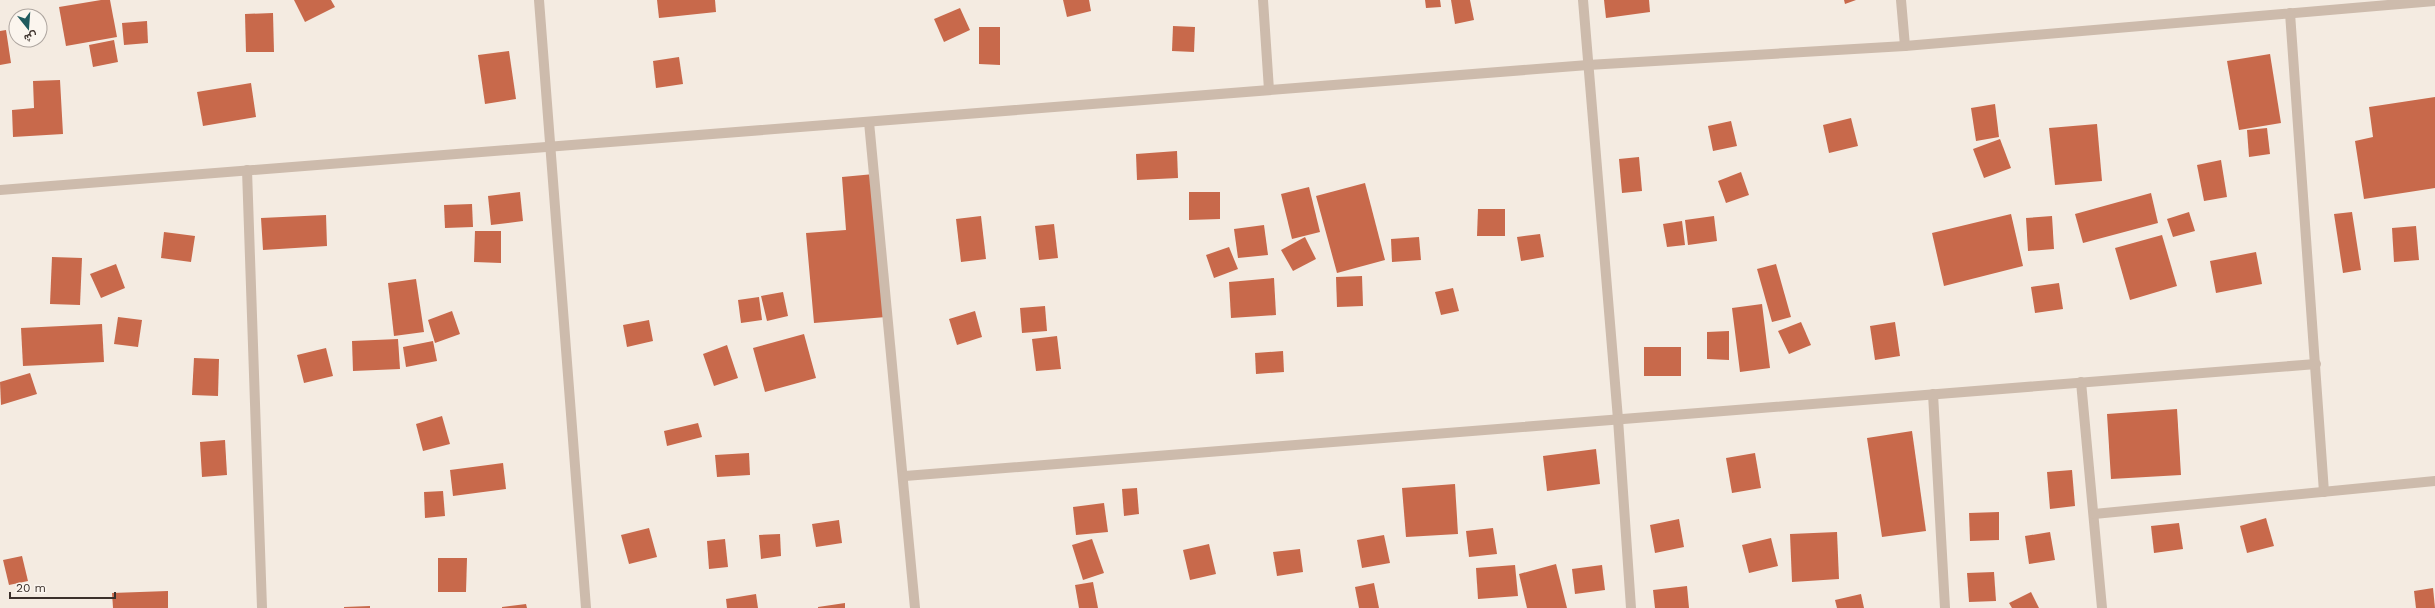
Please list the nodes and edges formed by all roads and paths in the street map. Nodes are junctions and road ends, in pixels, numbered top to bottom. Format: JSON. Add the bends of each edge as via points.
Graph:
{"nodes":[{"id":1,"x":539,"y":0,"type":"edge"},
{"id":2,"x":1263,"y":0,"type":"edge"},
{"id":3,"x":1583,"y":0,"type":"edge"},
{"id":4,"x":1901,"y":0,"type":"edge"},
{"id":5,"x":2435,"y":1,"type":"edge"},
{"id":6,"x":2290,"y":13,"type":"junction"},
{"id":7,"x":1905,"y":46,"type":"junction"},
{"id":8,"x":1588,"y":65,"type":"junction"},
{"id":9,"x":1269,"y":90,"type":"junction"},
{"id":10,"x":870,"y":122,"type":"junction"},
{"id":11,"x":550,"y":147,"type":"junction"},
{"id":12,"x":247,"y":170,"type":"junction"},
{"id":13,"x":0,"y":190,"type":"edge"},
{"id":14,"x":2316,"y":364,"type":"junction"},
{"id":15,"x":2081,"y":382,"type":"junction"},
{"id":16,"x":1933,"y":394,"type":"junction"},
{"id":17,"x":1618,"y":419,"type":"junction"},
{"id":18,"x":904,"y":476,"type":"junction"},
{"id":19,"x":2435,"y":481,"type":"edge"},
{"id":20,"x":2324,"y":492,"type":"junction"},
{"id":21,"x":2094,"y":514,"type":"junction"},
{"id":22,"x":262,"y":608,"type":"edge"},
{"id":23,"x":586,"y":608,"type":"edge"},
{"id":24,"x":915,"y":608,"type":"edge"},
{"id":25,"x":1631,"y":608,"type":"edge"},
{"id":26,"x":1945,"y":608,"type":"edge"},
{"id":27,"x":2102,"y":608,"type":"edge"}],
"edges":[{"from":1,"to":11,"type":"street"},
{"from":2,"to":9,"type":"street"},
{"from":3,"to":8,"type":"street"},
{"from":4,"to":7,"type":"street"},
{"from":5,"to":6,"type":"street"},
{"from":6,"to":7,"type":"street"},
{"from":6,"to":14,"type":"street"},
{"from":7,"to":8,"type":"street"},
{"from":8,"to":9,"type":"street"},
{"from":8,"to":17,"type":"street"},
{"from":9,"to":10,"type":"street"},
{"from":10,"to":11,"type":"street"},
{"from":10,"to":18,"type":"street"},
{"from":11,"to":12,"type":"street"},
{"from":11,"to":23,"type":"street"},
{"from":12,"to":13,"type":"street"},
{"from":12,"to":22,"type":"street"},
{"from":14,"to":15,"type":"street"},
{"from":14,"to":20,"type":"street"},
{"from":15,"to":16,"type":"street"},
{"from":15,"to":21,"type":"street"},
{"from":16,"to":17,"type":"street"},
{"from":16,"to":26,"type":"street"},
{"from":17,"to":18,"type":"street"},
{"from":17,"to":25,"type":"street"},
{"from":18,"to":24,"type":"street"},
{"from":19,"to":20,"type":"street"},
{"from":20,"to":21,"type":"street"},
{"from":21,"to":27,"type":"street"}]}
